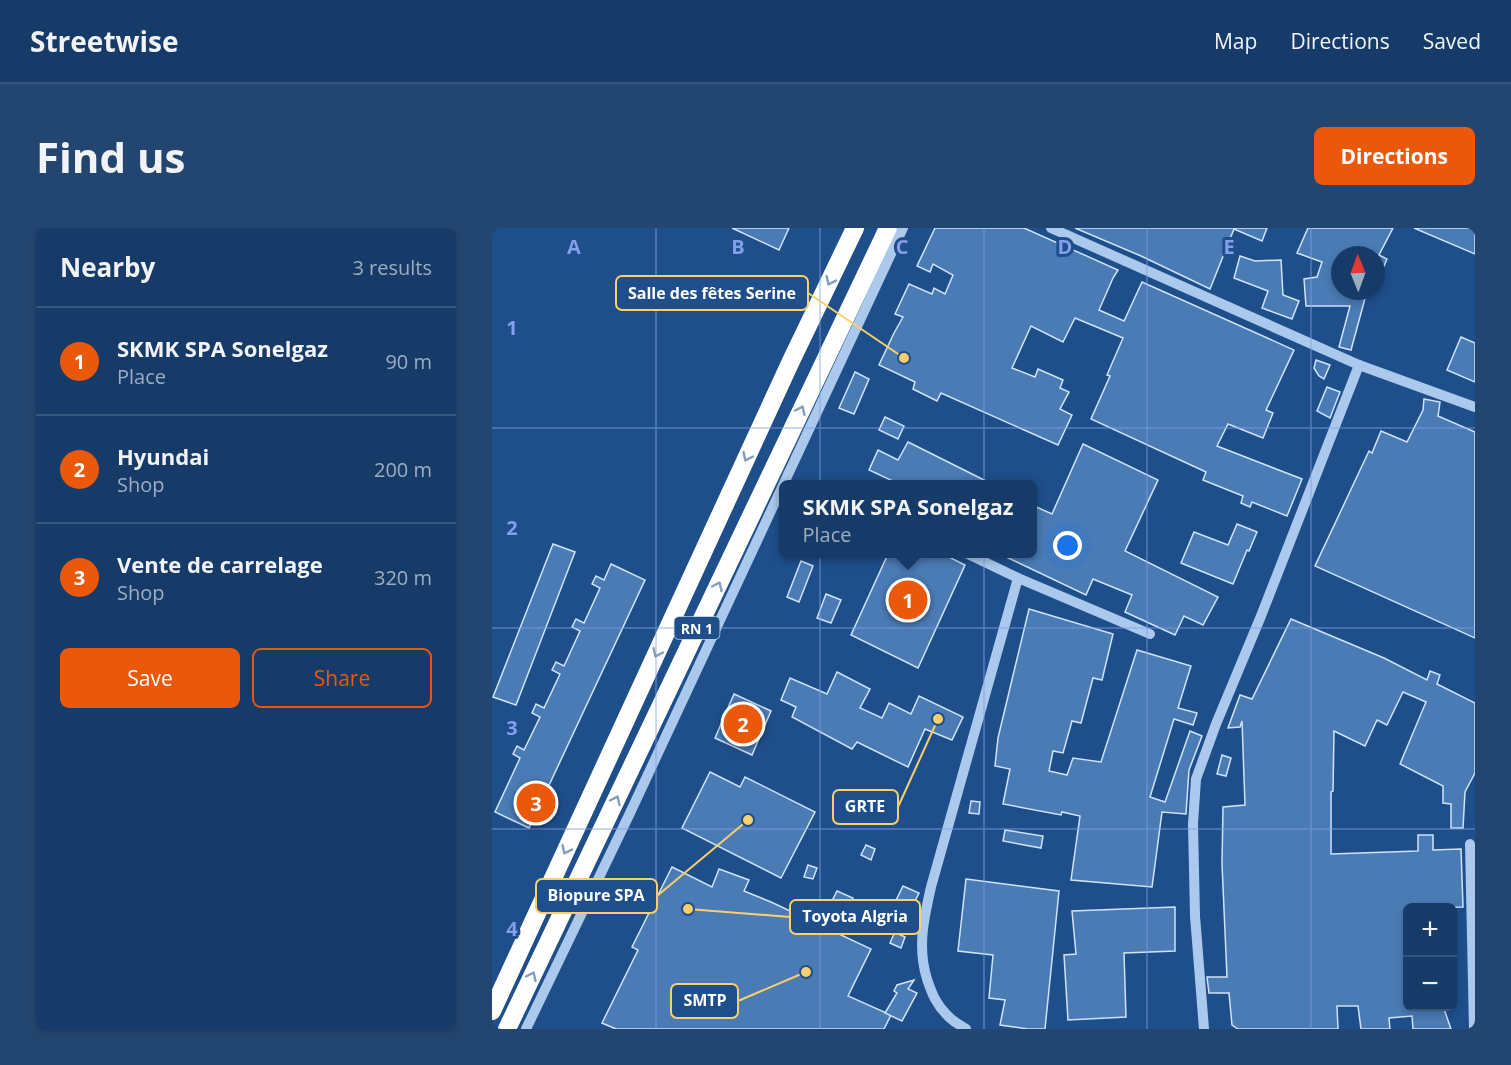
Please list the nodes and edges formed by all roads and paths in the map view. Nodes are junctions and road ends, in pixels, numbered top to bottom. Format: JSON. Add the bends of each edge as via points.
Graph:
{"nodes":[{"id":1,"x":855,"y":228,"type":"edge"},
{"id":2,"x":888,"y":228,"type":"edge"},
{"id":3,"x":903,"y":228,"type":"edge"},
{"id":4,"x":1051,"y":228,"type":"edge"},
{"id":5,"x":1359,"y":365,"type":"junction"},
{"id":6,"x":1475,"y":407,"type":"edge"},
{"id":7,"x":785,"y":480,"type":"edge"},
{"id":8,"x":779,"y":494,"type":"edge"},
{"id":9,"x":976,"y":558,"type":"edge"},
{"id":10,"x":1018,"y":578,"type":"junction"},
{"id":11,"x":1150,"y":633,"type":"dead end"},
{"id":12,"x":1470,"y":844,"type":"dead end"},
{"id":13,"x":492,"y":1011,"type":"edge"},
{"id":14,"x":507,"y":1029,"type":"edge"},
{"id":15,"x":526,"y":1029,"type":"edge"},
{"id":16,"x":966,"y":1029,"type":"edge"},
{"id":17,"x":1204,"y":1029,"type":"edge"},
{"id":18,"x":1474,"y":1029,"type":"edge"}],
"edges":[{"from":1,"to":13,"type":"highway","number":"RN 1","one_way":true},
{"from":14,"to":2,"type":"highway","number":"RN 1","one_way":true},
{"from":3,"to":7,"type":"street"},
{"from":4,"to":5,"type":"street"},
{"from":5,"to":6,"type":"street"},
{"from":5,"to":17,"type":"street","via":[[1196,779],[1194,916]]},
{"from":8,"to":15,"type":"street"},
{"from":9,"to":10,"type":"street"},
{"from":10,"to":11,"type":"street"},
{"from":10,"to":16,"type":"street","via":[[922,930],[923,966],[933,997],[948,1017]]},
{"from":12,"to":18,"type":"street"}]}
